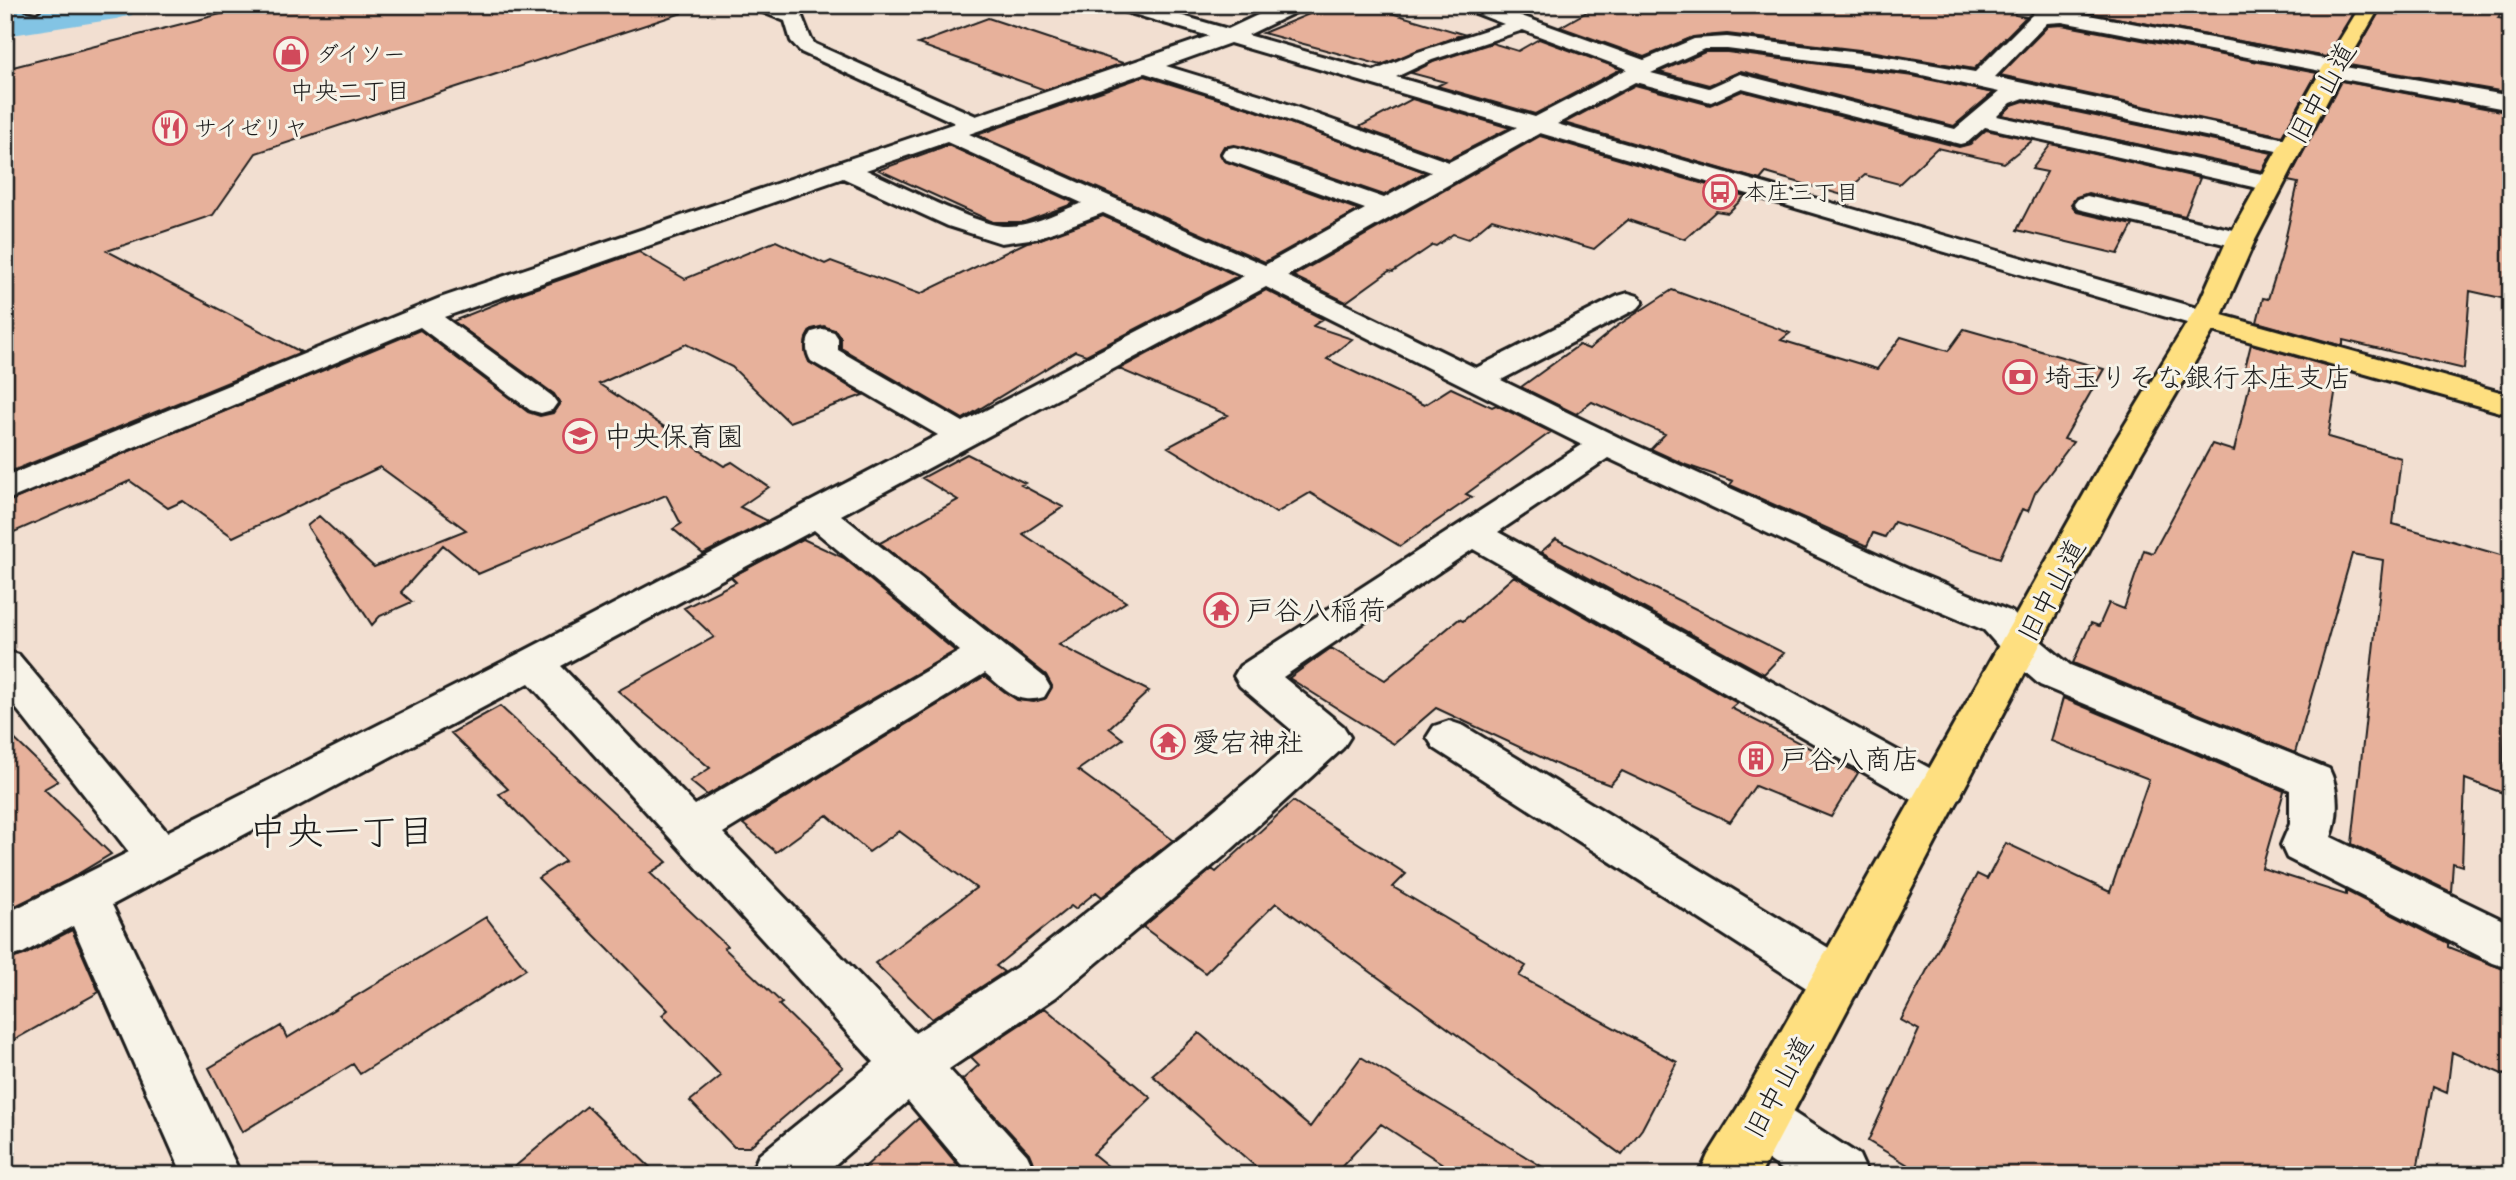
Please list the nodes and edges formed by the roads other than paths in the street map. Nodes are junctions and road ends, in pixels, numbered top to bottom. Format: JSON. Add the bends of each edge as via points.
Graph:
{"nodes":[{"id":1,"x":762,"y":5,"type":"edge"},
{"id":2,"x":1124,"y":5,"type":"edge"},
{"id":3,"x":1295,"y":5,"type":"edge"},
{"id":4,"x":1472,"y":5,"type":"edge"},
{"id":5,"x":2371,"y":5,"type":"edge"},
{"id":6,"x":2055,"y":11,"type":"edge"},
{"id":7,"x":1523,"y":24,"type":"junction"},
{"id":8,"x":1229,"y":36,"type":"junction"},
{"id":9,"x":1145,"y":66,"type":"junction"},
{"id":10,"x":2333,"y":69,"type":"junction"},
{"id":11,"x":1639,"y":71,"type":"junction"},
{"id":12,"x":1375,"y":79,"type":"junction"},
{"id":13,"x":1981,"y":79,"type":"junction"},
{"id":14,"x":2022,"y":91,"type":"junction"},
{"id":15,"x":2511,"y":103,"type":"edge"},
{"id":16,"x":1980,"y":119,"type":"junction"},
{"id":17,"x":975,"y":124,"type":"junction"},
{"id":18,"x":1538,"y":127,"type":"junction"},
{"id":19,"x":947,"y":133,"type":"junction"},
{"id":20,"x":2291,"y":147,"type":"junction"},
{"id":21,"x":1234,"y":154,"type":"dead end"},
{"id":22,"x":842,"y":168,"type":"junction"},
{"id":23,"x":1451,"y":171,"type":"junction"},
{"id":24,"x":2271,"y":183,"type":"junction"},
{"id":25,"x":1103,"y":204,"type":"junction"},
{"id":26,"x":2087,"y":204,"type":"dead end"},
{"id":27,"x":1387,"y":208,"type":"junction"},
{"id":28,"x":2241,"y":240,"type":"junction"},
{"id":29,"x":1266,"y":276,"type":"junction"},
{"id":30,"x":1628,"y":302,"type":"dead end"},
{"id":31,"x":422,"y":316,"type":"junction"},
{"id":32,"x":2204,"y":318,"type":"junction"},
{"id":33,"x":823,"y":338,"type":"dead end"},
{"id":34,"x":1476,"y":380,"type":"junction"},
{"id":35,"x":541,"y":402,"type":"dead end"},
{"id":36,"x":2511,"y":405,"type":"edge"},
{"id":37,"x":963,"y":436,"type":"junction"},
{"id":38,"x":1606,"y":444,"type":"junction"},
{"id":39,"x":5,"y":491,"type":"edge"},
{"id":40,"x":816,"y":513,"type":"junction"},
{"id":41,"x":1473,"y":533,"type":"junction"},
{"id":42,"x":2021,"y":646,"type":"junction"},
{"id":43,"x":988,"y":653,"type":"junction"},
{"id":44,"x":534,"y":663,"type":"junction"},
{"id":45,"x":5,"y":666,"type":"edge"},
{"id":46,"x":1029,"y":687,"type":"dead end"},
{"id":47,"x":1449,"y":737,"type":"dead end"},
{"id":48,"x":1939,"y":794,"type":"junction"},
{"id":49,"x":691,"y":830,"type":"junction"},
{"id":50,"x":160,"y":857,"type":"junction"},
{"id":51,"x":84,"y":897,"type":"junction"},
{"id":52,"x":5,"y":938,"type":"edge"},
{"id":53,"x":2511,"y":948,"type":"edge"},
{"id":54,"x":1837,"y":980,"type":"junction"},
{"id":55,"x":911,"y":1065,"type":"junction"},
{"id":56,"x":1760,"y":1122,"type":"junction"},
{"id":57,"x":212,"y":1175,"type":"edge"},
{"id":58,"x":779,"y":1175,"type":"edge"},
{"id":59,"x":1007,"y":1175,"type":"edge"},
{"id":60,"x":1728,"y":1175,"type":"edge"},
{"id":61,"x":1839,"y":1175,"type":"edge"}],
"edges":[{"from":1,"to":17,"type":"street","via":[[794,19],[808,48]]},
{"from":2,"to":8,"type":"street"},
{"from":3,"to":8,"type":"street"},
{"from":4,"to":7,"type":"street"},
{"from":5,"to":10,"type":"main road","name":"旧中山道"},
{"from":6,"to":10,"type":"street"},
{"from":6,"to":13,"type":"street","via":[[2041,18]]},
{"from":7,"to":11,"type":"street"},
{"from":7,"to":12,"type":"street","via":[[1425,56]]},
{"from":8,"to":9,"type":"street"},
{"from":8,"to":12,"type":"street"},
{"from":9,"to":17,"type":"street"},
{"from":9,"to":23,"type":"street"},
{"from":10,"to":15,"type":"street"},
{"from":10,"to":20,"type":"main road","name":"旧中山道"},
{"from":11,"to":13,"type":"street","via":[[1702,43],[1727,43]]},
{"from":11,"to":16,"type":"street","via":[[1712,95],[1740,81],[1960,137]]},
{"from":11,"to":18,"type":"street"},
{"from":12,"to":18,"type":"street"},
{"from":13,"to":14,"type":"street"},
{"from":14,"to":16,"type":"street","via":[[2003,98]]},
{"from":14,"to":20,"type":"street"},
{"from":16,"to":24,"type":"street"},
{"from":17,"to":19,"type":"street"},
{"from":18,"to":23,"type":"street"},
{"from":18,"to":32,"type":"street"},
{"from":19,"to":22,"type":"street"},
{"from":19,"to":25,"type":"street"},
{"from":20,"to":24,"type":"main road","name":"旧中山道"},
{"from":21,"to":27,"type":"street"},
{"from":22,"to":25,"type":"street","via":[[1001,235],[1028,232]]},
{"from":22,"to":31,"type":"street"},
{"from":23,"to":27,"type":"street"},
{"from":24,"to":28,"type":"main road","name":"旧中山道"},
{"from":25,"to":29,"type":"street"},
{"from":26,"to":28,"type":"street"},
{"from":27,"to":29,"type":"street"},
{"from":28,"to":32,"type":"main road","name":"旧中山道"},
{"from":29,"to":34,"type":"street"},
{"from":29,"to":37,"type":"street"},
{"from":30,"to":34,"type":"street"},
{"from":31,"to":35,"type":"street"},
{"from":31,"to":39,"type":"street"},
{"from":32,"to":36,"type":"main road"},
{"from":32,"to":42,"type":"main road","name":"旧中山道","via":[[2121,459]]},
{"from":33,"to":37,"type":"street","via":[[822,354]]},
{"from":34,"to":38,"type":"street"},
{"from":37,"to":40,"type":"street"},
{"from":38,"to":41,"type":"street"},
{"from":38,"to":42,"type":"street","via":[[1998,621]]},
{"from":40,"to":43,"type":"street"},
{"from":40,"to":44,"type":"street"},
{"from":41,"to":48,"type":"street"},
{"from":41,"to":55,"type":"street","via":[[1255,676],[1328,737],[1206,845],[1038,981]]},
{"from":42,"to":48,"type":"main road","name":"旧中山道"},
{"from":42,"to":53,"type":"street","via":[[2055,675],[2313,780],[2313,824],[2304,845]]},
{"from":43,"to":46,"type":"street"},
{"from":43,"to":49,"type":"street"},
{"from":44,"to":49,"type":"street"},
{"from":44,"to":50,"type":"street"},
{"from":45,"to":50,"type":"street"},
{"from":47,"to":54,"type":"street"},
{"from":48,"to":54,"type":"main road","name":"旧中山道"},
{"from":49,"to":55,"type":"street"},
{"from":50,"to":51,"type":"street"},
{"from":51,"to":52,"type":"street"},
{"from":51,"to":57,"type":"street"},
{"from":54,"to":56,"type":"main road","name":"旧中山道"},
{"from":55,"to":58,"type":"street"},
{"from":55,"to":59,"type":"street"},
{"from":56,"to":60,"type":"main road","name":"旧中山道"},
{"from":56,"to":61,"type":"street"}]}
